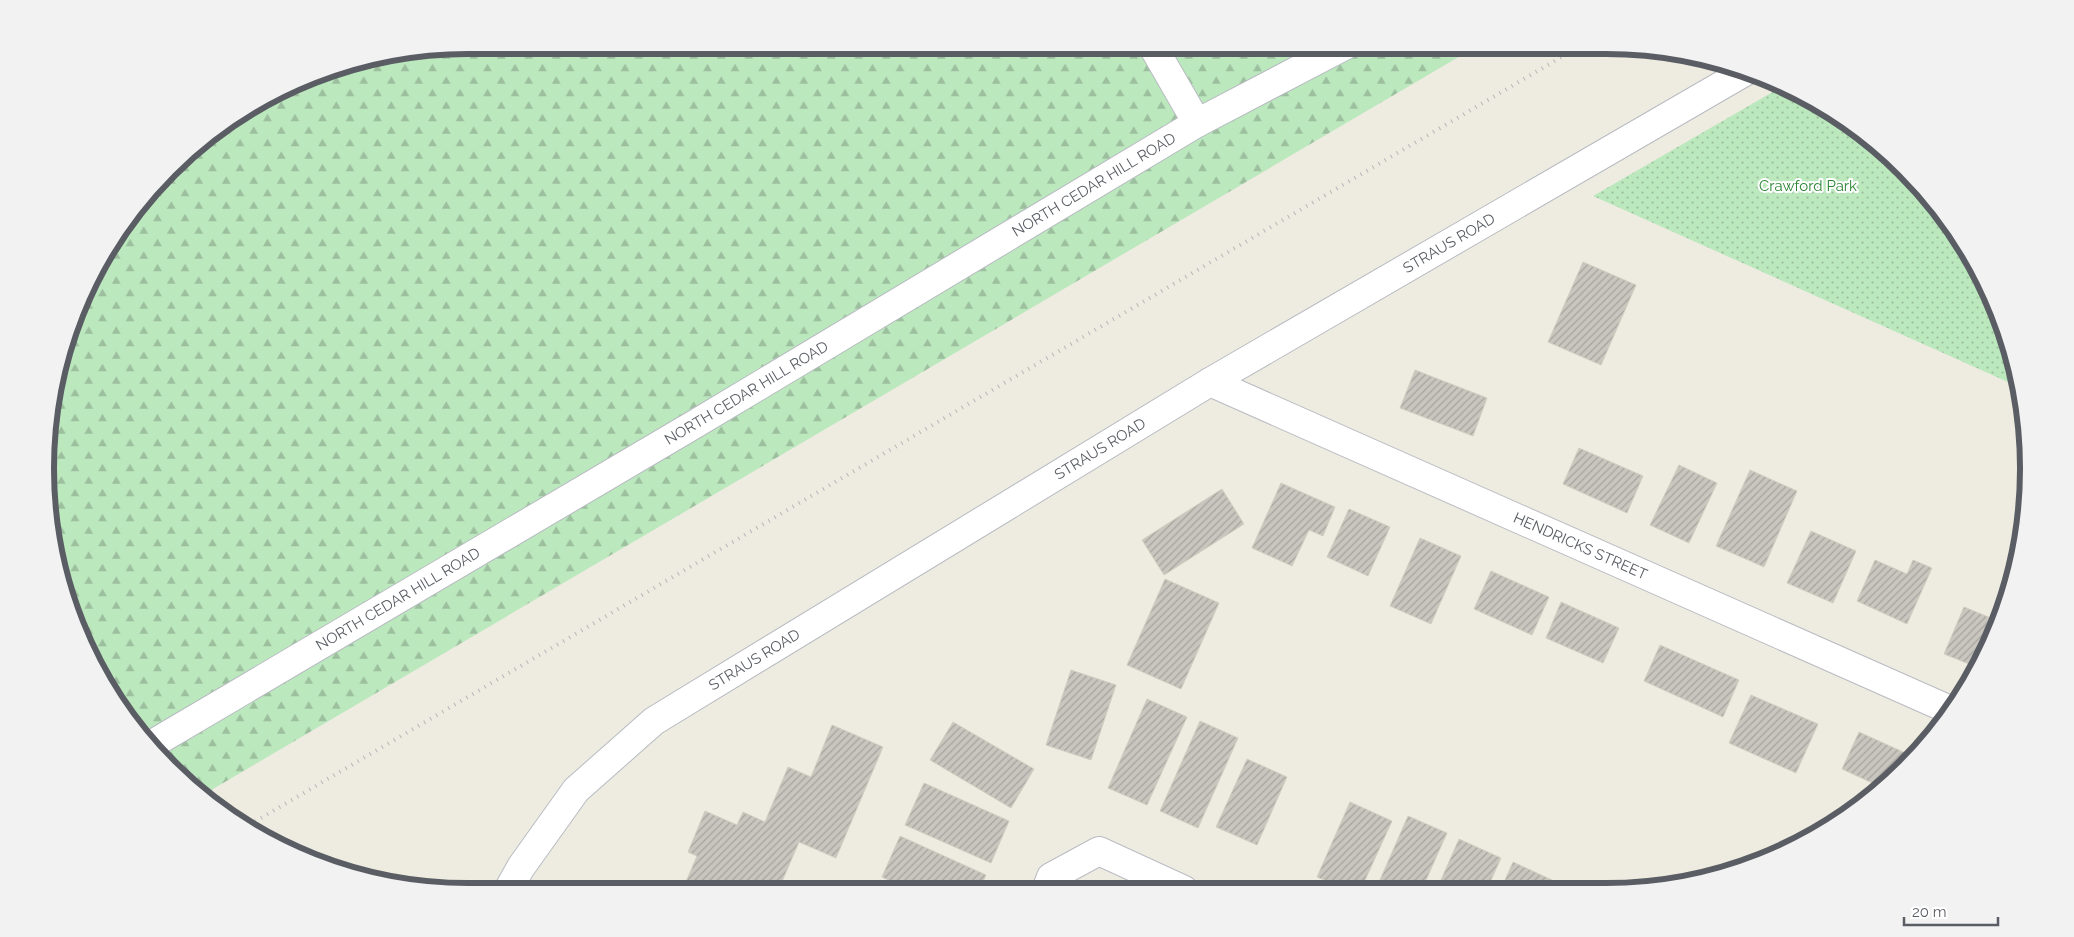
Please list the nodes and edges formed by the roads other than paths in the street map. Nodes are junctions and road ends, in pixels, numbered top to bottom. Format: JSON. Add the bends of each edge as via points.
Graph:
{"nodes":[{"id":1,"x":1157,"y":54,"type":"edge"},
{"id":2,"x":1329,"y":54,"type":"edge"},
{"id":3,"x":1738,"y":76,"type":"edge"},
{"id":4,"x":1197,"y":123,"type":"junction"},
{"id":5,"x":1210,"y":382,"type":"junction"},
{"id":6,"x":1944,"y":707,"type":"edge"},
{"id":7,"x":157,"y":742,"type":"edge"},
{"id":8,"x":512,"y":883,"type":"edge"},
{"id":9,"x":1049,"y":883,"type":"edge"},
{"id":10,"x":1169,"y":883,"type":"edge"}],
"edges":[{"from":1,"to":4,"type":"street"},
{"from":2,"to":4,"type":"street","name":"NORTH CEDAR HILL ROAD"},
{"from":3,"to":5,"type":"street","name":"STRAUS ROAD"},
{"from":4,"to":7,"type":"street","name":"NORTH CEDAR HILL ROAD"},
{"from":5,"to":6,"type":"street","name":"HENDRICKS STREET"},
{"from":5,"to":8,"type":"street","name":"STRAUS ROAD","via":[[654,721],[576,790]]},
{"from":9,"to":10,"type":"street","via":[[1051,878],[1099,851]]}]}
